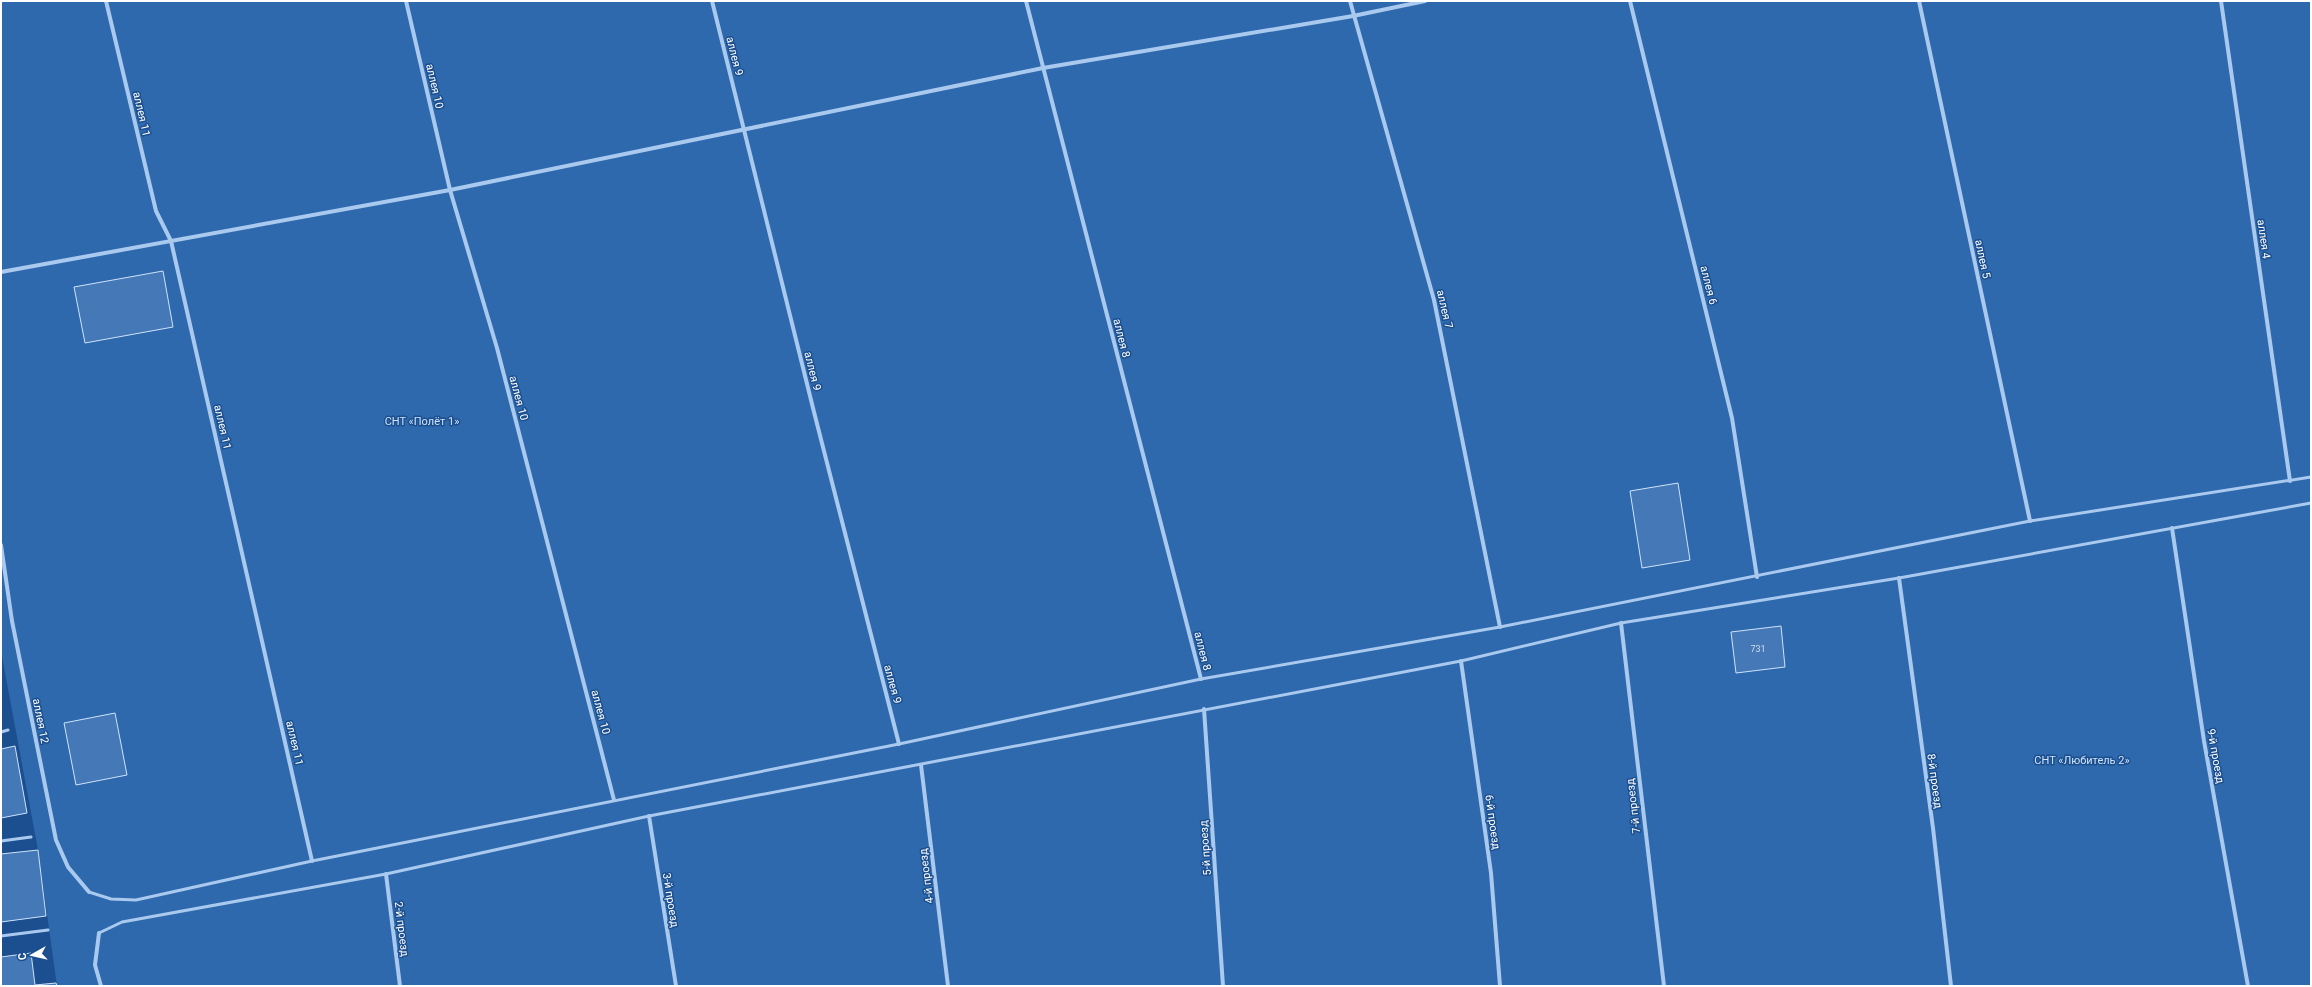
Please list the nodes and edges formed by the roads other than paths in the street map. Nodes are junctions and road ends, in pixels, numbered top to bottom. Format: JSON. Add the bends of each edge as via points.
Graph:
{"nodes":[{"id":1,"x":106,"y":1,"type":"edge"},
{"id":2,"x":406,"y":1,"type":"edge"},
{"id":3,"x":712,"y":1,"type":"edge"},
{"id":4,"x":1026,"y":1,"type":"edge"},
{"id":5,"x":1350,"y":1,"type":"edge"},
{"id":6,"x":1425,"y":1,"type":"edge"},
{"id":7,"x":1630,"y":1,"type":"edge"},
{"id":8,"x":1919,"y":1,"type":"edge"},
{"id":9,"x":2221,"y":1,"type":"edge"},
{"id":10,"x":1353,"y":16,"type":"junction"},
{"id":11,"x":1043,"y":68,"type":"junction"},
{"id":12,"x":743,"y":129,"type":"junction"},
{"id":13,"x":450,"y":190,"type":"junction"},
{"id":14,"x":171,"y":241,"type":"junction"},
{"id":15,"x":1,"y":272,"type":"edge"},
{"id":16,"x":2311,"y":477,"type":"edge"},
{"id":17,"x":2290,"y":480,"type":"junction"},
{"id":18,"x":2311,"y":504,"type":"edge"},
{"id":19,"x":2030,"y":521,"type":"junction"},
{"id":20,"x":2172,"y":528,"type":"junction"},
{"id":21,"x":1,"y":545,"type":"edge"},
{"id":22,"x":1757,"y":577,"type":"junction"},
{"id":23,"x":1899,"y":578,"type":"junction"},
{"id":24,"x":1621,"y":623,"type":"junction"},
{"id":25,"x":1500,"y":627,"type":"junction"},
{"id":26,"x":1460,"y":661,"type":"junction"},
{"id":27,"x":1201,"y":679,"type":"junction"},
{"id":28,"x":1204,"y":709,"type":"junction"},
{"id":29,"x":8,"y":730,"type":"dead end"},
{"id":30,"x":1,"y":732,"type":"edge"},
{"id":31,"x":900,"y":744,"type":"junction"},
{"id":32,"x":921,"y":765,"type":"junction"},
{"id":33,"x":614,"y":800,"type":"junction"},
{"id":34,"x":649,"y":816,"type":"junction"},
{"id":35,"x":31,"y":837,"type":"dead end"},
{"id":36,"x":1,"y":841,"type":"edge"},
{"id":37,"x":312,"y":861,"type":"junction"},
{"id":38,"x":386,"y":874,"type":"junction"},
{"id":39,"x":89,"y":892,"type":"joint"},
{"id":40,"x":48,"y":930,"type":"dead end"},
{"id":41,"x":99,"y":933,"type":"joint"},
{"id":42,"x":1,"y":936,"type":"edge"},
{"id":43,"x":101,"y":986,"type":"edge"},
{"id":44,"x":400,"y":986,"type":"edge"},
{"id":45,"x":676,"y":986,"type":"edge"},
{"id":46,"x":948,"y":986,"type":"edge"},
{"id":47,"x":1223,"y":986,"type":"edge"},
{"id":48,"x":1500,"y":986,"type":"edge"},
{"id":49,"x":1664,"y":986,"type":"edge"},
{"id":50,"x":1951,"y":986,"type":"edge"},
{"id":51,"x":2248,"y":986,"type":"edge"}],
"edges":[{"from":1,"to":14,"type":"street","name":"аллея 11","via":[[156,210]]},
{"from":2,"to":13,"type":"street","name":"аллея 10"},
{"from":3,"to":12,"type":"street","name":"аллея 9"},
{"from":4,"to":11,"type":"street","name":"аллея 8"},
{"from":5,"to":10,"type":"street","name":"аллея 7"},
{"from":6,"to":10,"type":"street"},
{"from":7,"to":22,"type":"street","name":"аллея 6","via":[[1732,418]]},
{"from":8,"to":19,"type":"street","name":"аллея 5"},
{"from":9,"to":17,"type":"street","name":"аллея 4"},
{"from":10,"to":11,"type":"street"},
{"from":10,"to":25,"type":"street","name":"аллея 7","via":[[1434,300]]},
{"from":11,"to":12,"type":"street"},
{"from":11,"to":27,"type":"street","name":"аллея 8"},
{"from":12,"to":13,"type":"street"},
{"from":12,"to":31,"type":"street","name":"аллея 9"},
{"from":13,"to":14,"type":"street"},
{"from":13,"to":33,"type":"street","name":"аллея 10","via":[[497,348]]},
{"from":14,"to":15,"type":"street"},
{"from":14,"to":37,"type":"street","name":"аллея 11"},
{"from":16,"to":17,"type":"lane"},
{"from":17,"to":19,"type":"lane"},
{"from":18,"to":20,"type":"lane"},
{"from":19,"to":22,"type":"lane"},
{"from":20,"to":23,"type":"lane"},
{"from":20,"to":51,"type":"street","name":"9-й проезд","via":[[2204,742]]},
{"from":21,"to":39,"type":"street","name":"аллея 12","via":[[12,621],[56,840],[68,867]]},
{"from":22,"to":25,"type":"lane"},
{"from":23,"to":24,"type":"lane"},
{"from":23,"to":50,"type":"street","name":"8-й проезд","via":[[1933,828]]},
{"from":24,"to":26,"type":"lane"},
{"from":24,"to":49,"type":"street","name":"7-й проезд"},
{"from":25,"to":27,"type":"lane"},
{"from":26,"to":28,"type":"lane"},
{"from":26,"to":48,"type":"street","name":"6-й проезд","via":[[1491,873]]},
{"from":27,"to":31,"type":"lane"},
{"from":28,"to":32,"type":"lane"},
{"from":28,"to":47,"type":"street","name":"5-й проезд"},
{"from":29,"to":30,"type":"lane"},
{"from":31,"to":33,"type":"lane"},
{"from":32,"to":34,"type":"lane"},
{"from":32,"to":46,"type":"street","name":"4-й проезд"},
{"from":33,"to":37,"type":"lane"},
{"from":34,"to":38,"type":"lane"},
{"from":34,"to":45,"type":"street","name":"3-й проезд"},
{"from":35,"to":36,"type":"lane"},
{"from":37,"to":39,"type":"lane","via":[[136,900],[111,899]]},
{"from":38,"to":41,"type":"lane","via":[[122,922]]},
{"from":38,"to":44,"type":"street","name":"2-й проезд"},
{"from":40,"to":42,"type":"lane"},
{"from":41,"to":43,"type":"street","via":[[95,964]]}]}
